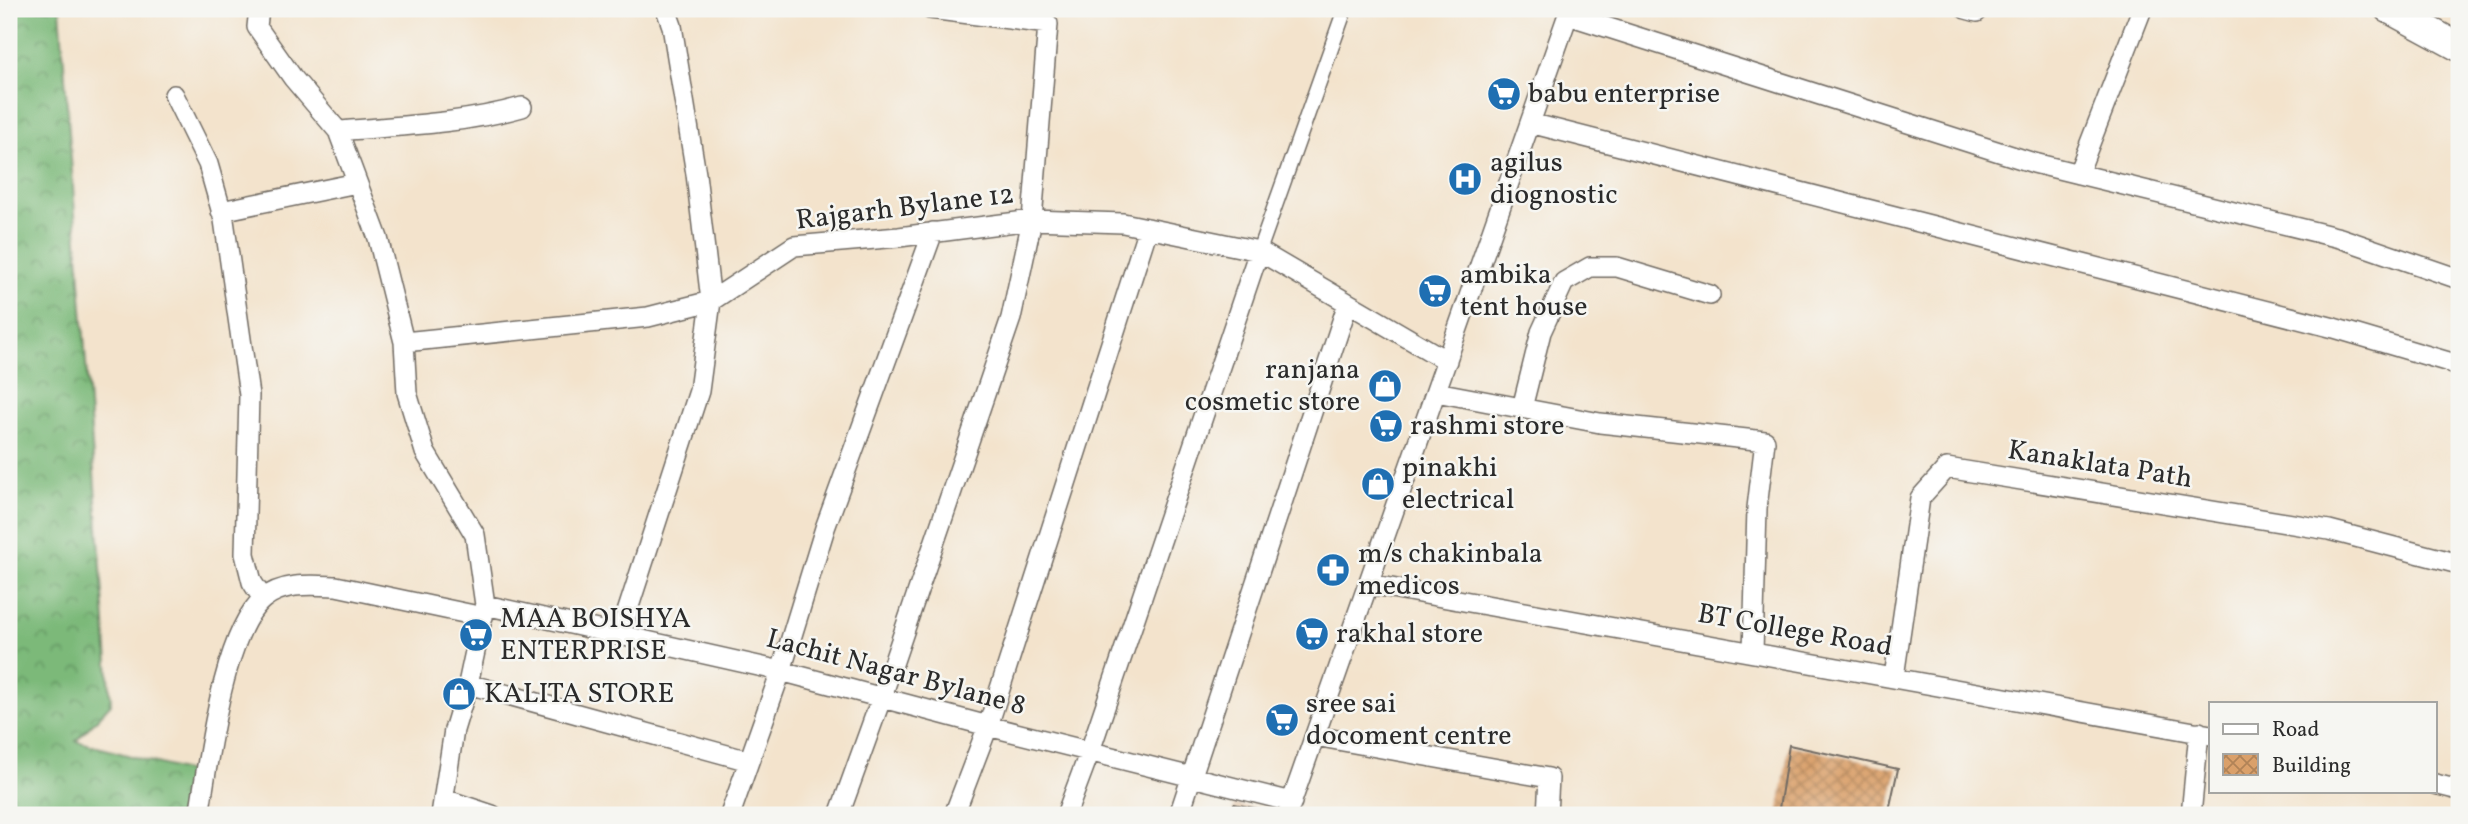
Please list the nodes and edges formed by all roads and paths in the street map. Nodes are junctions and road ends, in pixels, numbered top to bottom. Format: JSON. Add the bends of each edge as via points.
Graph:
{"nodes":[{"id":1,"x":243,"y":9,"type":"edge"},
{"id":2,"x":666,"y":9,"type":"edge"},
{"id":3,"x":930,"y":9,"type":"edge"},
{"id":4,"x":1345,"y":9,"type":"edge"},
{"id":5,"x":1966,"y":9,"type":"edge"},
{"id":6,"x":1978,"y":9,"type":"edge"},
{"id":7,"x":2142,"y":9,"type":"edge"},
{"id":8,"x":2389,"y":9,"type":"edge"},
{"id":9,"x":1569,"y":12,"type":"edge"},
{"id":10,"x":1050,"y":16,"type":"edge"},
{"id":11,"x":258,"y":18,"type":"edge"},
{"id":12,"x":2459,"y":47,"type":"edge"},
{"id":13,"x":174,"y":94,"type":"dead end"},
{"id":14,"x":522,"y":107,"type":"dead end"},
{"id":15,"x":1530,"y":123,"type":"junction"},
{"id":16,"x":338,"y":131,"type":"junction"},
{"id":17,"x":2078,"y":174,"type":"junction"},
{"id":18,"x":357,"y":183,"type":"junction"},
{"id":19,"x":221,"y":211,"type":"junction"},
{"id":20,"x":1032,"y":220,"type":"junction"},
{"id":21,"x":1148,"y":228,"type":"junction"},
{"id":22,"x":933,"y":232,"type":"junction"},
{"id":23,"x":1259,"y":251,"type":"junction"},
{"id":24,"x":2459,"y":279,"type":"edge"},
{"id":25,"x":1710,"y":295,"type":"dead end"},
{"id":26,"x":711,"y":301,"type":"junction"},
{"id":27,"x":1348,"y":303,"type":"junction"},
{"id":28,"x":404,"y":342,"type":"junction"},
{"id":29,"x":1447,"y":361,"type":"junction"},
{"id":30,"x":2459,"y":365,"type":"edge"},
{"id":31,"x":1436,"y":392,"type":"junction"},
{"id":32,"x":1522,"y":408,"type":"junction"},
{"id":33,"x":2459,"y":564,"type":"edge"},
{"id":34,"x":1369,"y":584,"type":"junction"},
{"id":35,"x":262,"y":599,"type":"junction"},
{"id":36,"x":484,"y":611,"type":"junction"},
{"id":37,"x":620,"y":634,"type":"junction"},
{"id":38,"x":1752,"y":652,"type":"junction"},
{"id":39,"x":781,"y":671,"type":"junction"},
{"id":40,"x":1894,"y":677,"type":"junction"},
{"id":41,"x":468,"y":684,"type":"junction"},
{"id":42,"x":881,"y":699,"type":"junction"},
{"id":43,"x":988,"y":726,"type":"junction"},
{"id":44,"x":2205,"y":733,"type":"edge"},
{"id":45,"x":1315,"y":736,"type":"junction"},
{"id":46,"x":1090,"y":751,"type":"junction"},
{"id":47,"x":749,"y":761,"type":"junction"},
{"id":48,"x":1193,"y":776,"type":"junction"},
{"id":49,"x":2436,"y":785,"type":"edge"},
{"id":50,"x":2459,"y":790,"type":"edge"},
{"id":51,"x":443,"y":807,"type":"edge"},
{"id":52,"x":1290,"y":809,"type":"edge"},
{"id":53,"x":199,"y":815,"type":"edge"},
{"id":54,"x":492,"y":815,"type":"edge"},
{"id":55,"x":730,"y":815,"type":"edge"},
{"id":56,"x":839,"y":815,"type":"edge"},
{"id":57,"x":954,"y":815,"type":"edge"},
{"id":58,"x":1066,"y":815,"type":"edge"},
{"id":59,"x":1179,"y":815,"type":"edge"},
{"id":60,"x":1547,"y":815,"type":"edge"},
{"id":61,"x":2191,"y":815,"type":"edge"}],
"edges":[{"from":1,"to":11,"type":"street"},
{"from":2,"to":26,"type":"street","via":[[696,174]]},
{"from":3,"to":10,"type":"street","name":"Rajgarh Bylane 12"},
{"from":4,"to":23,"type":"street"},
{"from":5,"to":6,"type":"street"},
{"from":7,"to":17,"type":"street"},
{"from":8,"to":12,"type":"main road"},
{"from":9,"to":15,"type":"street"},
{"from":9,"to":17,"type":"street"},
{"from":10,"to":20,"type":"street","name":"Rajgarh Bylane 12"},
{"from":11,"to":16,"type":"street","via":[[293,78]]},
{"from":13,"to":19,"type":"street","via":[[208,164]]},
{"from":14,"to":16,"type":"street","via":[[478,118]]},
{"from":15,"to":29,"type":"street"},
{"from":15,"to":30,"type":"street","via":[[2334,328]]},
{"from":16,"to":18,"type":"street"},
{"from":17,"to":24,"type":"street","via":[[2340,238]]},
{"from":18,"to":19,"type":"street"},
{"from":18,"to":28,"type":"street","via":[[378,238]]},
{"from":19,"to":35,"type":"street","via":[[249,395],[245,554]]},
{"from":20,"to":21,"type":"street"},
{"from":20,"to":22,"type":"street","name":"Rajgarh Bylane 12"},
{"from":20,"to":42,"type":"street","via":[[1011,317]]},
{"from":21,"to":23,"type":"street"},
{"from":21,"to":43,"type":"street"},
{"from":22,"to":26,"type":"street","name":"Rajgarh Bylane 12","via":[[794,246]]},
{"from":22,"to":39,"type":"street","via":[[824,528]]},
{"from":23,"to":27,"type":"street"},
{"from":23,"to":46,"type":"street"},
{"from":25,"to":32,"type":"street","via":[[1617,267],[1590,267],[1564,282],[1541,332]]},
{"from":26,"to":28,"type":"street","name":"Rajgarh Bylane 12","via":[[648,317]]},
{"from":26,"to":37,"type":"street","via":[[699,391]]},
{"from":27,"to":29,"type":"street"},
{"from":27,"to":48,"type":"street"},
{"from":28,"to":36,"type":"street","via":[[407,393],[425,452],[475,535]]},
{"from":29,"to":31,"type":"street"},
{"from":31,"to":32,"type":"street"},
{"from":31,"to":34,"type":"street"},
{"from":32,"to":38,"type":"street","via":[[1600,423],[1765,441],[1756,508]]},
{"from":33,"to":40,"type":"street","name":"Kanaklata Path","via":[[2329,530],[1947,468],[1920,498]]},
{"from":34,"to":38,"type":"street","name":"BT College Road"},
{"from":34,"to":45,"type":"street"},
{"from":35,"to":36,"type":"street","name":"Lachit Nagar Bylane 8","via":[[286,587],[336,586]]},
{"from":35,"to":53,"type":"street","via":[[232,650]]},
{"from":36,"to":37,"type":"street","name":"Lachit Nagar Bylane 8"},
{"from":36,"to":41,"type":"street"},
{"from":37,"to":39,"type":"street","name":"Lachit Nagar Bylane 8"},
{"from":38,"to":40,"type":"street","name":"BT College Road"},
{"from":39,"to":42,"type":"street","name":"Lachit Nagar Bylane 8"},
{"from":39,"to":47,"type":"street"},
{"from":40,"to":44,"type":"street","name":"BT College Road"},
{"from":41,"to":47,"type":"street"},
{"from":41,"to":51,"type":"street","via":[[454,730]]},
{"from":42,"to":43,"type":"street","name":"Lachit Nagar Bylane 8"},
{"from":42,"to":56,"type":"street"},
{"from":43,"to":46,"type":"street","name":"Lachit Nagar Bylane 8"},
{"from":43,"to":57,"type":"street"},
{"from":44,"to":61,"type":"street"},
{"from":45,"to":52,"type":"street"},
{"from":45,"to":60,"type":"street","via":[[1549,778]]},
{"from":46,"to":48,"type":"street","name":"Lachit Nagar Bylane 8"},
{"from":46,"to":58,"type":"street"},
{"from":47,"to":55,"type":"street"},
{"from":48,"to":52,"type":"street","name":"Lachit Nagar Bylane 8"},
{"from":48,"to":59,"type":"street"},
{"from":49,"to":50,"type":"street"},
{"from":51,"to":54,"type":"street"}]}
